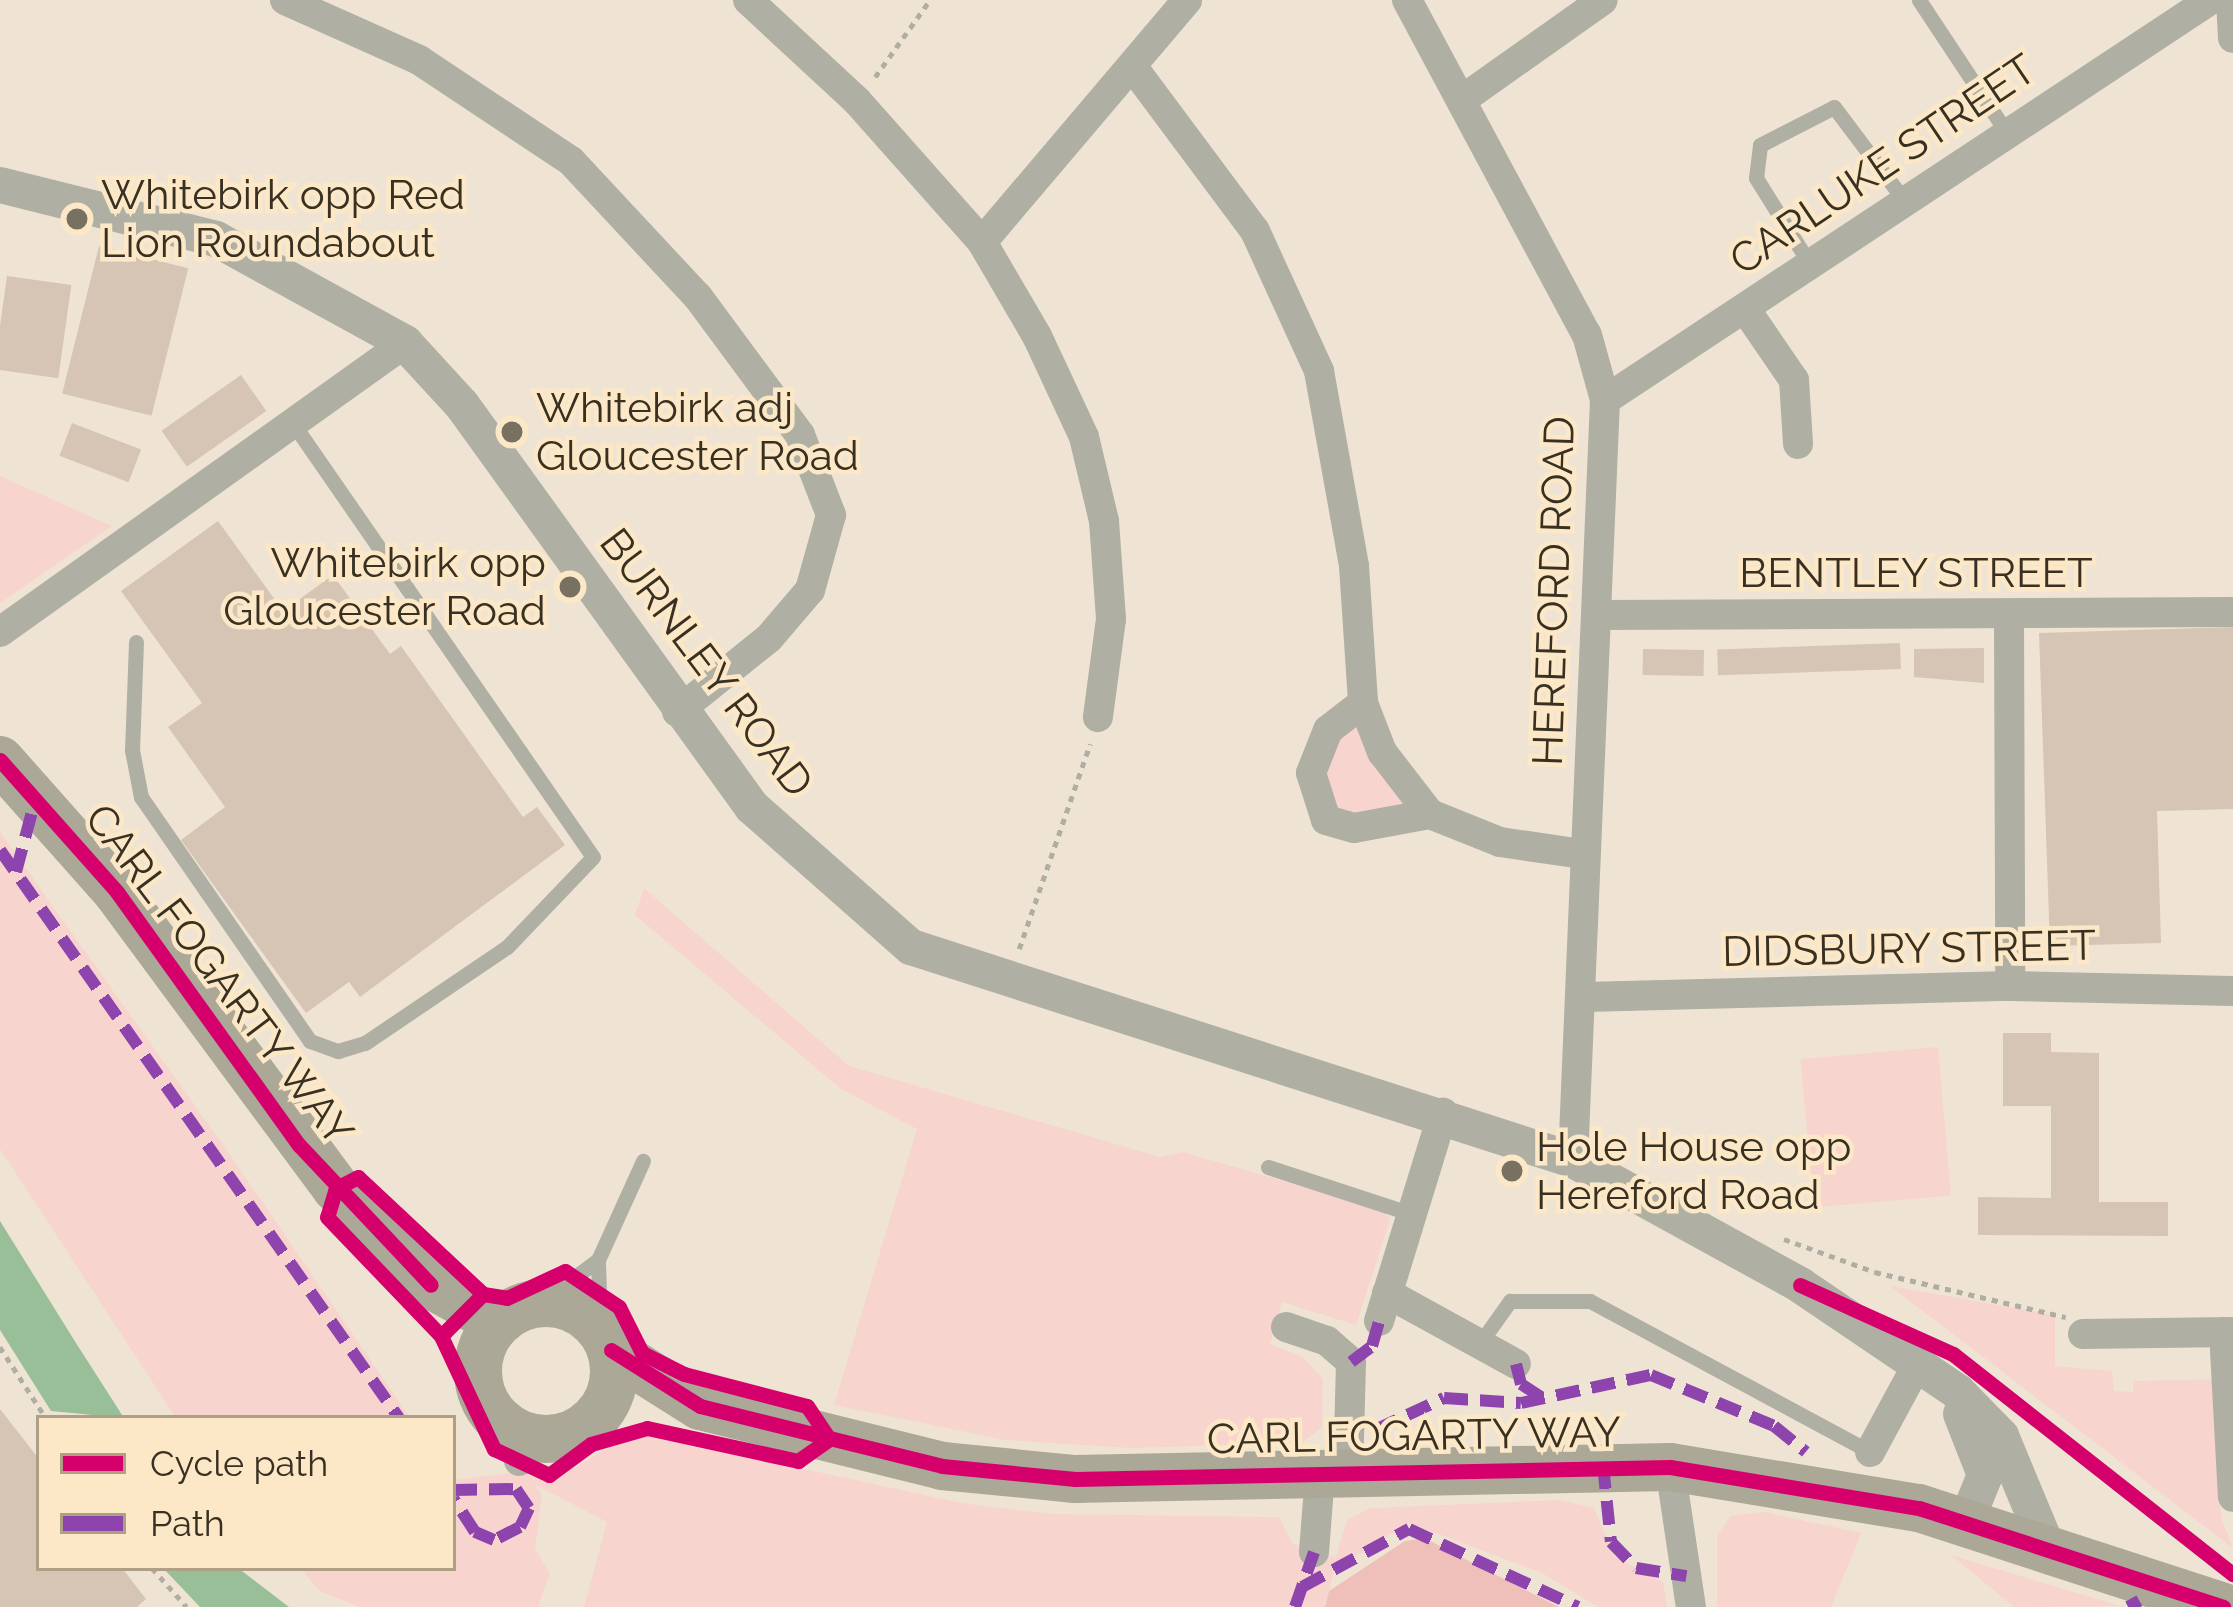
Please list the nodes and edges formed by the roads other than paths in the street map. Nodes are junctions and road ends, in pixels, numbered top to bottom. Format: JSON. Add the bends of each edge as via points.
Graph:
{"nodes":[{"id":1,"x":284,"y":0,"type":"edge"},
{"id":2,"x":748,"y":0,"type":"edge"},
{"id":3,"x":1187,"y":0,"type":"edge"},
{"id":4,"x":1407,"y":0,"type":"edge"},
{"id":5,"x":1603,"y":0,"type":"edge"},
{"id":6,"x":1919,"y":0,"type":"edge"},
{"id":7,"x":2210,"y":0,"type":"edge"},
{"id":8,"x":2231,"y":0,"type":"edge"},
{"id":9,"x":2233,"y":38,"type":"edge"},
{"id":10,"x":1135,"y":70,"type":"junction"},
{"id":11,"x":1463,"y":100,"type":"junction"},
{"id":12,"x":2005,"y":130,"type":"junction"},
{"id":13,"x":0,"y":185,"type":"edge"},
{"id":14,"x":1904,"y":200,"type":"junction"},
{"id":15,"x":982,"y":242,"type":"junction"},
{"id":16,"x":1810,"y":266,"type":"junction"},
{"id":17,"x":1746,"y":310,"type":"junction"},
{"id":18,"x":404,"y":343,"type":"junction"},
{"id":19,"x":1605,"y":400,"type":"junction"},
{"id":20,"x":292,"y":422,"type":"junction"},
{"id":21,"x":1798,"y":444,"type":"dead end"},
{"id":22,"x":2233,"y":612,"type":"edge"},
{"id":23,"x":1600,"y":614,"type":"junction"},
{"id":24,"x":2009,"y":618,"type":"junction"},
{"id":25,"x":0,"y":632,"type":"edge"},
{"id":26,"x":136,"y":642,"type":"dead end"},
{"id":27,"x":1363,"y":703,"type":"junction"},
{"id":28,"x":677,"y":712,"type":"junction"},
{"id":29,"x":1098,"y":717,"type":"road end"},
{"id":30,"x":0,"y":760,"type":"edge"},
{"id":31,"x":1430,"y":814,"type":"junction"},
{"id":32,"x":1582,"y":854,"type":"junction"},
{"id":33,"x":2010,"y":986,"type":"junction"},
{"id":34,"x":2233,"y":992,"type":"edge"},
{"id":35,"x":1585,"y":997,"type":"junction"},
{"id":36,"x":1443,"y":1113,"type":"junction"},
{"id":37,"x":1573,"y":1160,"type":"junction"},
{"id":38,"x":643,"y":1161,"type":"dead end"},
{"id":39,"x":1268,"y":1167,"type":"dead end"},
{"id":40,"x":1412,"y":1214,"type":"junction"},
{"id":41,"x":598,"y":1260,"type":"junction"},
{"id":42,"x":1799,"y":1286,"type":"junction"},
{"id":43,"x":1286,"y":1327,"type":"dead end"},
{"id":44,"x":506,"y":1329,"type":"junction"},
{"id":45,"x":2228,"y":1332,"type":"edge"},
{"id":46,"x":2083,"y":1334,"type":"road end"},
{"id":47,"x":606,"y":1340,"type":"junction"},
{"id":48,"x":1480,"y":1343,"type":"junction"},
{"id":49,"x":1516,"y":1364,"type":"dead end"},
{"id":50,"x":1917,"y":1365,"type":"junction"},
{"id":51,"x":700,"y":1406,"type":"junction"},
{"id":52,"x":2230,"y":1410,"type":"edge"},
{"id":53,"x":599,"y":1414,"type":"junction"},
{"id":54,"x":1870,"y":1452,"type":"joint"},
{"id":55,"x":1670,"y":1467,"type":"junction"},
{"id":56,"x":1334,"y":1473,"type":"junction"},
{"id":57,"x":2233,"y":1497,"type":"edge"},
{"id":58,"x":1966,"y":1522,"type":"junction"},
{"id":59,"x":2046,"y":1544,"type":"junction"},
{"id":60,"x":1314,"y":1552,"type":"dead end"},
{"id":61,"x":2233,"y":1574,"type":"edge"},
{"id":62,"x":1691,"y":1607,"type":"edge"},
{"id":63,"x":2223,"y":1607,"type":"edge"}],
"edges":[{"from":1,"to":28,"type":"street","via":[[419,60],[571,161],[698,297],[800,435],[831,515],[810,590],[770,638]]},
{"from":2,"to":15,"type":"street","via":[[857,101]]},
{"from":3,"to":10,"type":"street"},
{"from":4,"to":11,"type":"street","name":"HEREFORD ROAD"},
{"from":5,"to":11,"type":"street"},
{"from":6,"to":12,"type":"lane"},
{"from":7,"to":12,"type":"street","name":"CARLUKE STREET"},
{"from":8,"to":9,"type":"street"},
{"from":10,"to":15,"type":"street"},
{"from":10,"to":27,"type":"street","via":[[1255,230],[1319,371],[1354,566]]},
{"from":11,"to":19,"type":"street","name":"HEREFORD ROAD","via":[[1587,335]]},
{"from":12,"to":14,"type":"street","name":"CARLUKE STREET"},
{"from":13,"to":18,"type":"street","name":"BURNLEY ROAD","via":[[215,239]]},
{"from":14,"to":16,"type":"street","name":"CARLUKE STREET"},
{"from":14,"to":16,"type":"lane","via":[[1834,107],[1760,146],[1756,178]]},
{"from":15,"to":29,"type":"street","via":[[1084,436],[1104,521],[1111,619]]},
{"from":16,"to":17,"type":"street","name":"CARLUKE STREET"},
{"from":17,"to":19,"type":"street","name":"CARLUKE STREET"},
{"from":17,"to":21,"type":"street","via":[[1794,380]]},
{"from":18,"to":20,"type":"street"},
{"from":18,"to":28,"type":"street","name":"BURNLEY ROAD","via":[[462,405]]},
{"from":19,"to":23,"type":"street","name":"HEREFORD ROAD"},
{"from":20,"to":25,"type":"street"},
{"from":20,"to":26,"type":"lane","via":[[593,857],[506,947],[365,1043],[338,1052],[310,1041],[141,797],[132,750]]},
{"from":22,"to":24,"type":"street","name":"BENTLEY STREET"},
{"from":23,"to":24,"type":"street","name":"BENTLEY STREET"},
{"from":23,"to":32,"type":"street","name":"HEREFORD ROAD"},
{"from":24,"to":33,"type":"street"},
{"from":27,"to":31,"type":"street","via":[[1382,752]]},
{"from":27,"to":31,"type":"street","via":[[1328,730],[1311,772],[1326,820],[1354,828]]},
{"from":28,"to":36,"type":"street","name":"BURNLEY ROAD","via":[[817,873],[911,947]]},
{"from":30,"to":44,"type":"highway","name":"CARL FOGARTY WAY","via":[[117,892],[299,1145],[431,1285]]},
{"from":31,"to":32,"type":"street","via":[[1501,842]]},
{"from":32,"to":35,"type":"street","name":"HEREFORD ROAD"},
{"from":33,"to":34,"type":"street","name":"DIDSBURY STREET"},
{"from":33,"to":35,"type":"street","name":"DIDSBURY STREET"},
{"from":35,"to":37,"type":"street","name":"HEREFORD ROAD"},
{"from":36,"to":37,"type":"street","name":"BURNLEY ROAD"},
{"from":36,"to":40,"type":"street"},
{"from":37,"to":42,"type":"street","name":"BURNLEY ROAD"},
{"from":38,"to":41,"type":"lane"},
{"from":39,"to":40,"type":"lane"},
{"from":40,"to":48,"type":"street","via":[[1383,1307]]},
{"from":41,"to":44,"type":"lane"},
{"from":41,"to":47,"type":"lane"},
{"from":42,"to":50,"type":"street","name":"BURNLEY ROAD"},
{"from":42,"to":61,"type":"lane","name":"BURNLEY ROAD","via":[[1953,1354]]},
{"from":43,"to":56,"type":"street","via":[[1327,1341],[1351,1362]]},
{"from":44,"to":47,"type":"highway","via":[[584,1314]]},
{"from":44,"to":53,"type":"highway","via":[[487,1405],[524,1449]]},
{"from":45,"to":46,"type":"street"},
{"from":45,"to":52,"type":"street"},
{"from":47,"to":51,"type":"highway","name":"CARL FOGARTY WAY"},
{"from":47,"to":53,"type":"highway","via":[[614,1372]]},
{"from":48,"to":49,"type":"street"},
{"from":48,"to":54,"type":"lane","via":[[1510,1301],[1589,1301]]},
{"from":50,"to":54,"type":"street"},
{"from":50,"to":58,"type":"street","name":"BURNLEY ROAD","via":[[1982,1449],[1984,1475]]},
{"from":50,"to":59,"type":"street","name":"BURNLEY ROAD","via":[[2001,1436]]},
{"from":51,"to":53,"type":"highway","name":"CARL FOGARTY WAY"},
{"from":51,"to":56,"type":"highway","name":"CARL FOGARTY WAY","via":[[942,1466],[1075,1479]]},
{"from":52,"to":57,"type":"street"},
{"from":55,"to":56,"type":"highway","name":"CARL FOGARTY WAY"},
{"from":55,"to":58,"type":"highway","name":"CARL FOGARTY WAY"},
{"from":55,"to":62,"type":"street"},
{"from":56,"to":60,"type":"street"},
{"from":58,"to":59,"type":"highway","name":"CARL FOGARTY WAY"},
{"from":59,"to":63,"type":"highway","name":"CARL FOGARTY WAY"}]}
